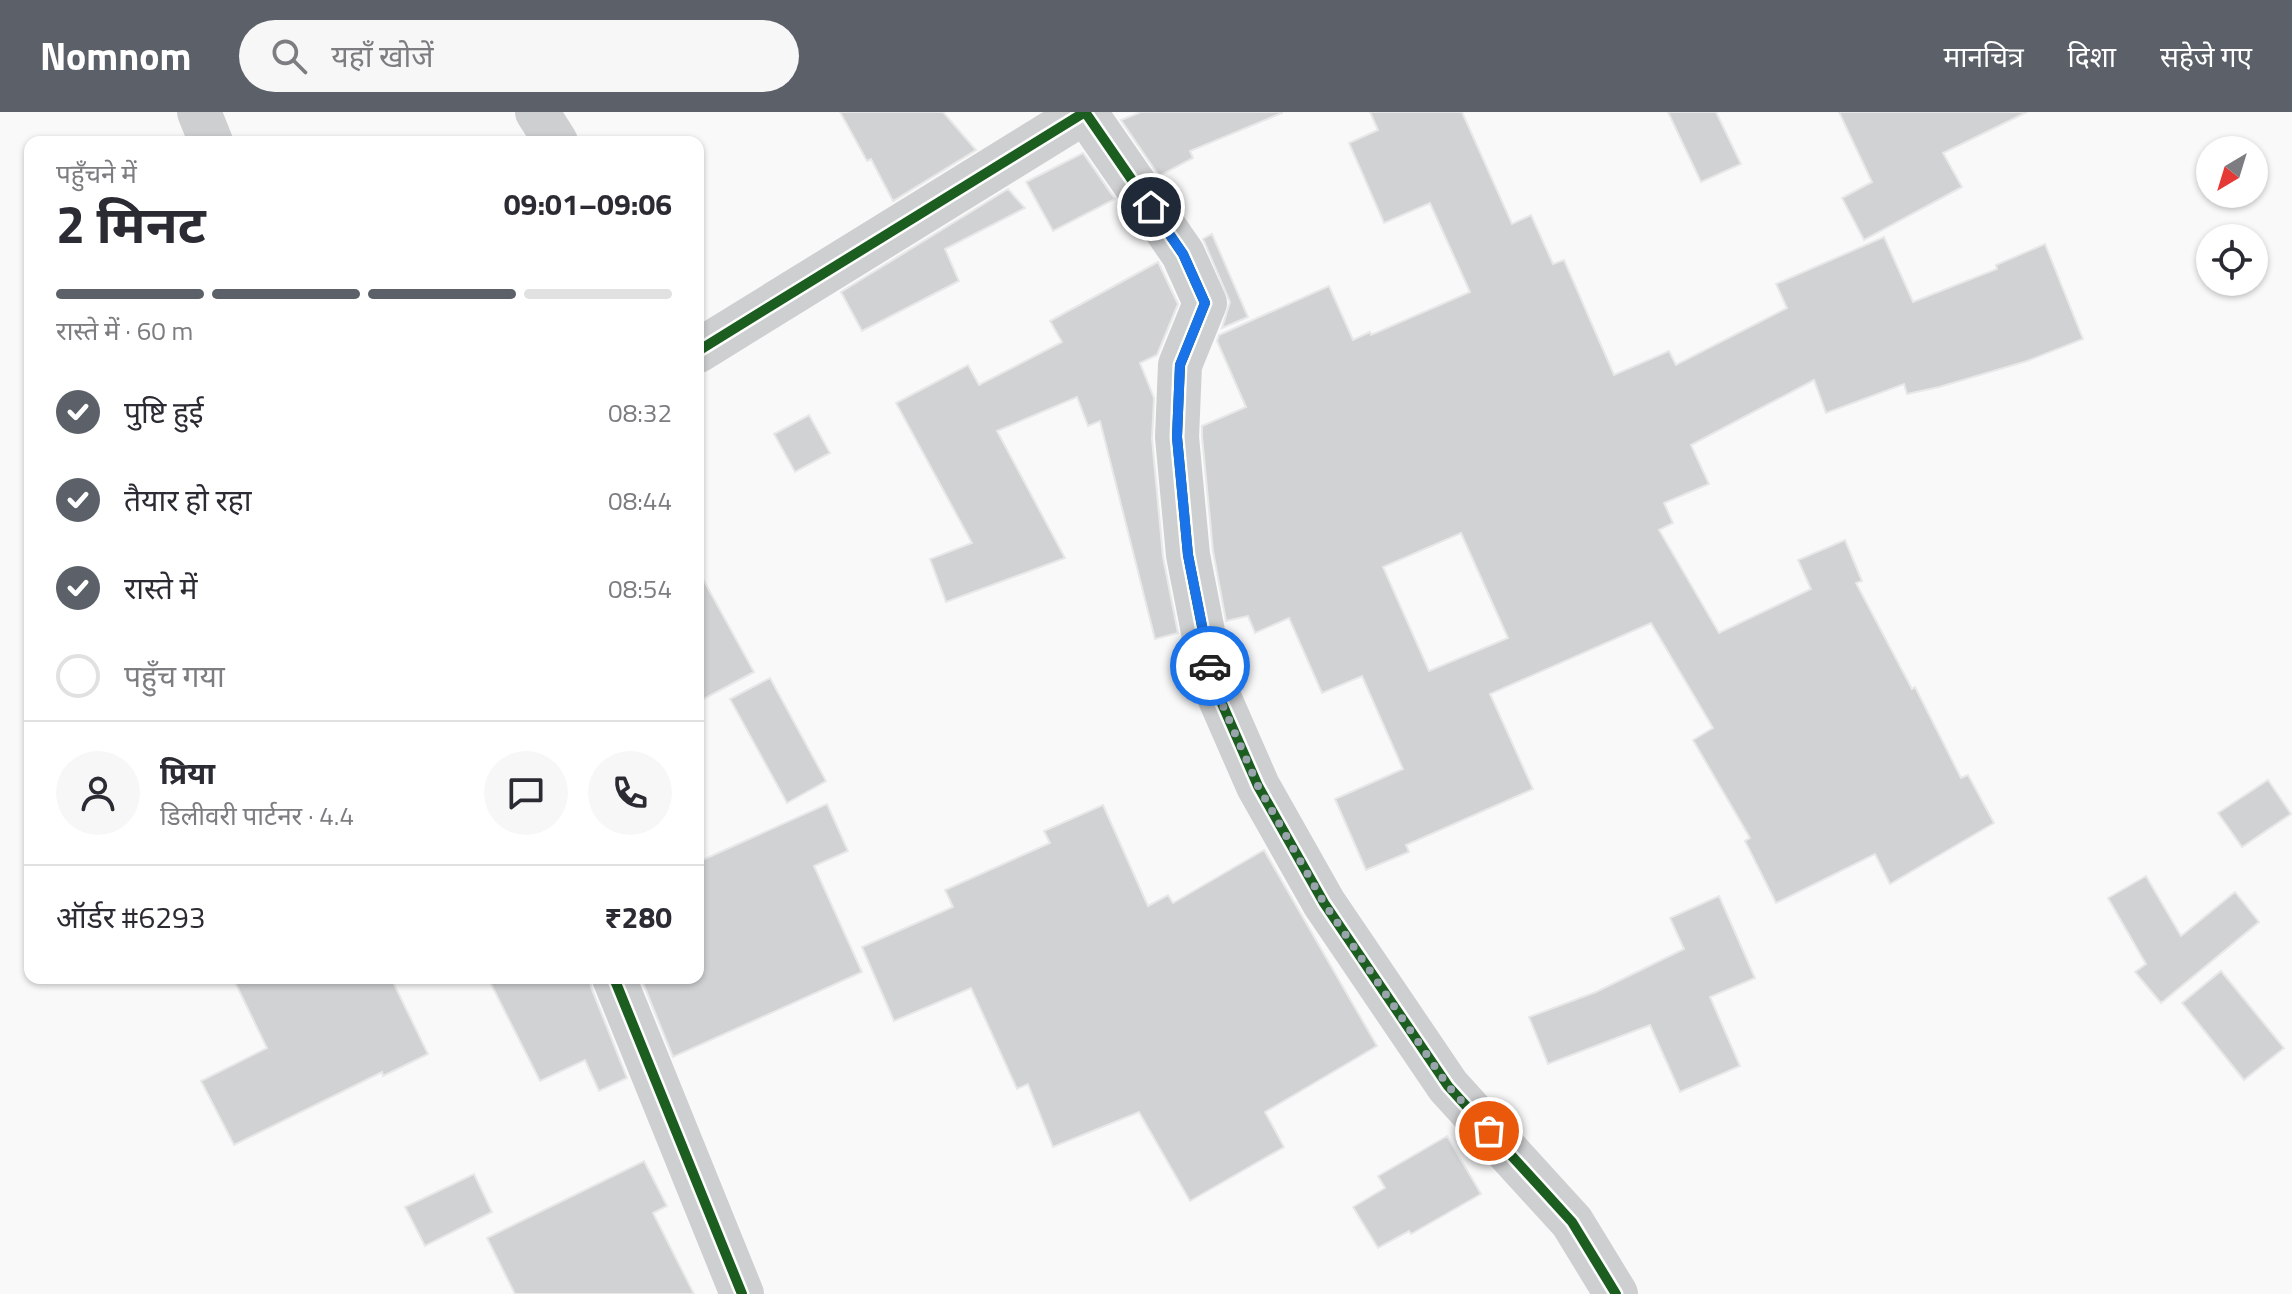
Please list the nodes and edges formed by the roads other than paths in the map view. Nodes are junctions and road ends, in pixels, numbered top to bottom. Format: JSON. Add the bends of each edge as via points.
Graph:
{"nodes":[{"id":1,"x":199,"y":112,"type":"edge"},
{"id":2,"x":537,"y":112,"type":"edge"},
{"id":3,"x":1085,"y":112,"type":"edge"},
{"id":4,"x":209,"y":136,"type":"edge"},
{"id":5,"x":552,"y":136,"type":"edge"},
{"id":6,"x":704,"y":347,"type":"edge"},
{"id":7,"x":616,"y":984,"type":"edge"},
{"id":8,"x":742,"y":1294,"type":"edge"},
{"id":9,"x":1616,"y":1294,"type":"edge"}],
"edges":[{"from":1,"to":4,"type":"street"},
{"from":2,"to":5,"type":"street"},
{"from":3,"to":6,"type":"street"},
{"from":3,"to":9,"type":"street","via":[[1183,254],[1205,303],[1180,365],[1177,437],[1188,555],[1213,683],[1258,786],[1324,903],[1448,1086],[1572,1222]]},
{"from":7,"to":8,"type":"street"}]}
